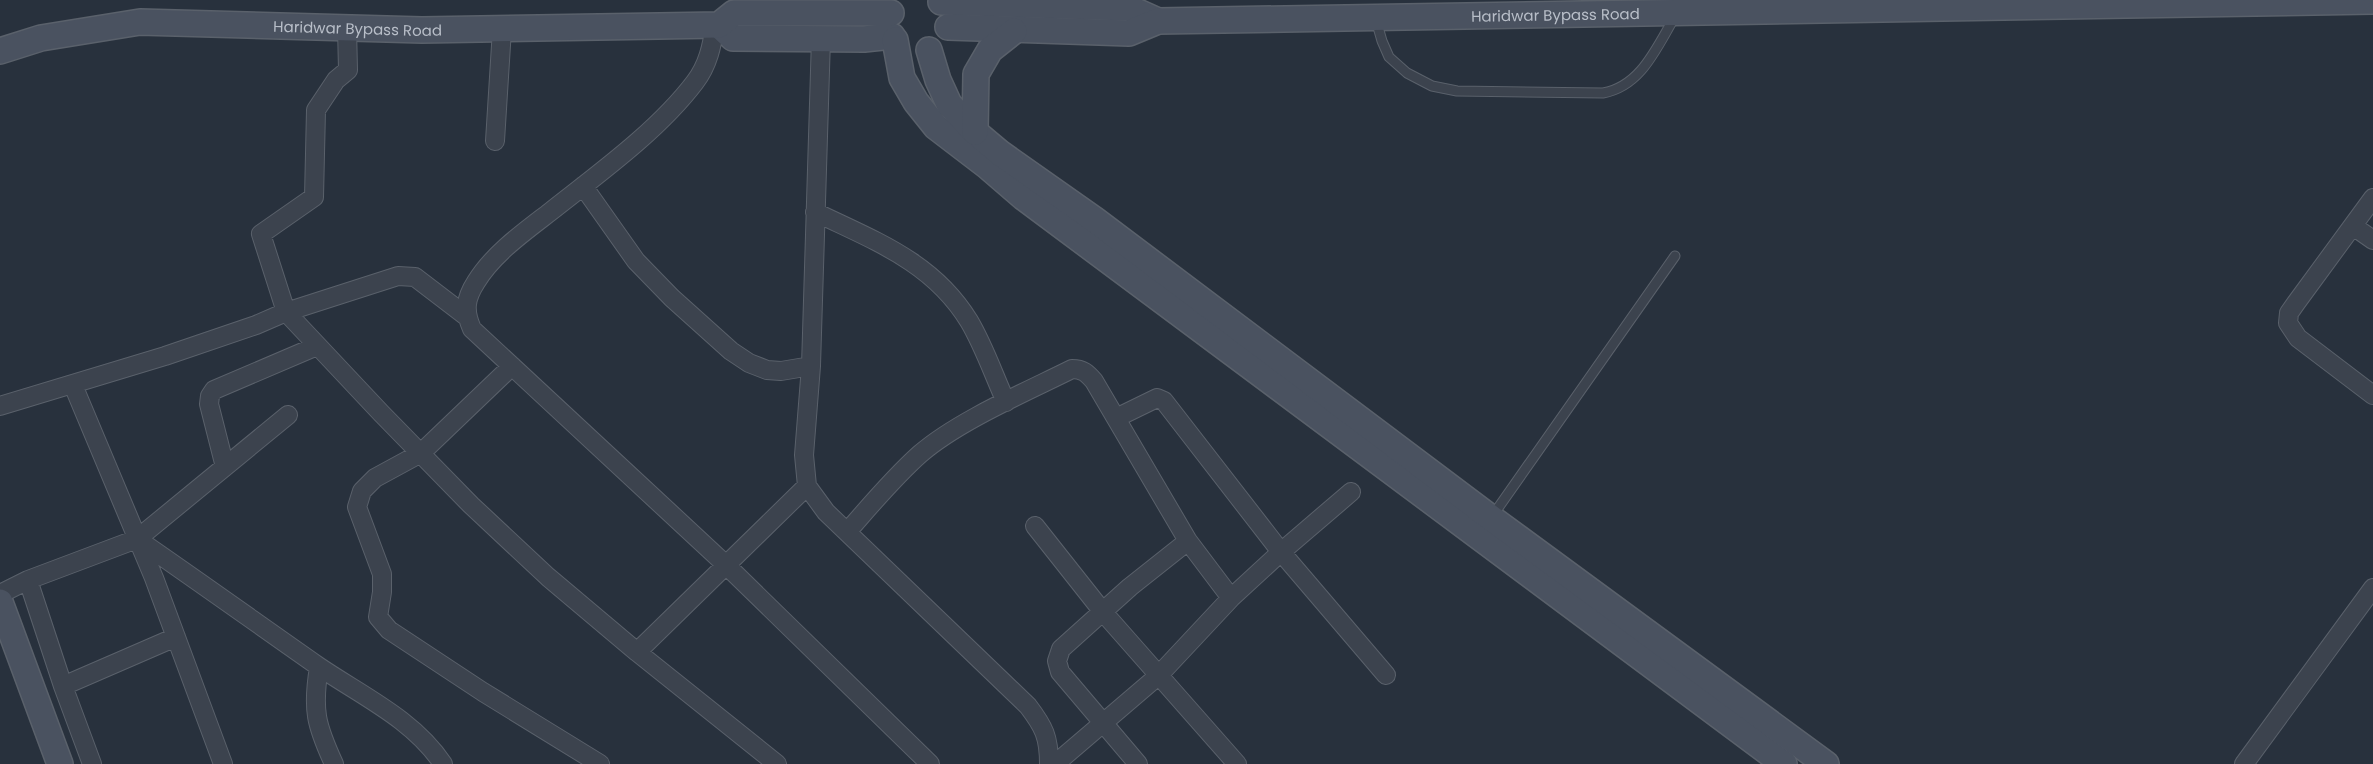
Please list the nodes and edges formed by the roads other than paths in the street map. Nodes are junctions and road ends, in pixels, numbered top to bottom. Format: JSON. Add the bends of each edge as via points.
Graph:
{"nodes":[{"id":1,"x":939,"y":1,"type":"edge"},
{"id":2,"x":2373,"y":1,"type":"edge"},
{"id":3,"x":841,"y":7,"type":"edge"},
{"id":4,"x":1677,"y":13,"type":"junction"},
{"id":5,"x":895,"y":15,"type":"edge"},
{"id":6,"x":1375,"y":18,"type":"junction"},
{"id":7,"x":1158,"y":21,"type":"junction"},
{"id":8,"x":717,"y":25,"type":"junction"},
{"id":9,"x":348,"y":28,"type":"junction"},
{"id":10,"x":502,"y":28,"type":"junction"},
{"id":11,"x":948,"y":28,"type":"junction"},
{"id":12,"x":1014,"y":31,"type":"junction"},
{"id":13,"x":821,"y":38,"type":"junction"},
{"id":14,"x":864,"y":39,"type":"junction"},
{"id":15,"x":929,"y":50,"type":"junction"},
{"id":16,"x":0,"y":51,"type":"edge"},
{"id":17,"x":902,"y":78,"type":"junction"},
{"id":18,"x":975,"y":132,"type":"junction"},
{"id":19,"x":495,"y":141,"type":"dead end"},
{"id":20,"x":583,"y":186,"type":"junction"},
{"id":21,"x":2373,"y":198,"type":"edge"},
{"id":22,"x":815,"y":212,"type":"junction"},
{"id":23,"x":2352,"y":226,"type":"junction"},
{"id":24,"x":2373,"y":240,"type":"edge"},
{"id":25,"x":1675,"y":256,"type":"dead end"},
{"id":26,"x":286,"y":312,"type":"junction"},
{"id":27,"x":466,"y":316,"type":"junction"},
{"id":28,"x":317,"y":346,"type":"junction"},
{"id":29,"x":512,"y":366,"type":"junction"},
{"id":30,"x":811,"y":366,"type":"junction"},
{"id":31,"x":73,"y":385,"type":"junction"},
{"id":32,"x":2373,"y":395,"type":"edge"},
{"id":33,"x":1006,"y":402,"type":"junction"},
{"id":34,"x":0,"y":406,"type":"edge"},
{"id":35,"x":288,"y":415,"type":"dead end"},
{"id":36,"x":1116,"y":418,"type":"junction"},
{"id":37,"x":421,"y":453,"type":"junction"},
{"id":38,"x":225,"y":467,"type":"junction"},
{"id":39,"x":807,"y":486,"type":"junction"},
{"id":40,"x":1351,"y":492,"type":"dead end"},
{"id":41,"x":1491,"y":518,"type":"junction"},
{"id":42,"x":1036,"y":526,"type":"dead end"},
{"id":43,"x":847,"y":532,"type":"junction"},
{"id":44,"x":137,"y":539,"type":"junction"},
{"id":45,"x":1188,"y":542,"type":"junction"},
{"id":46,"x":1281,"y":552,"type":"junction"},
{"id":47,"x":725,"y":564,"type":"junction"},
{"id":48,"x":28,"y":580,"type":"junction"},
{"id":49,"x":2373,"y":588,"type":"edge"},
{"id":50,"x":0,"y":594,"type":"edge"},
{"id":51,"x":1232,"y":598,"type":"junction"},
{"id":52,"x":0,"y":602,"type":"edge"},
{"id":53,"x":1103,"y":612,"type":"junction"},
{"id":54,"x":176,"y":637,"type":"junction"},
{"id":55,"x":637,"y":652,"type":"junction"},
{"id":56,"x":319,"y":666,"type":"junction"},
{"id":57,"x":1386,"y":675,"type":"dead end"},
{"id":58,"x":1158,"y":676,"type":"junction"},
{"id":59,"x":63,"y":686,"type":"junction"},
{"id":60,"x":1104,"y":722,"type":"junction"},
{"id":61,"x":60,"y":764,"type":"edge"},
{"id":62,"x":92,"y":764,"type":"edge"},
{"id":63,"x":224,"y":764,"type":"edge"},
{"id":64,"x":334,"y":764,"type":"edge"},
{"id":65,"x":443,"y":764,"type":"edge"},
{"id":66,"x":600,"y":764,"type":"edge"},
{"id":67,"x":777,"y":764,"type":"edge"},
{"id":68,"x":930,"y":764,"type":"edge"},
{"id":69,"x":1049,"y":764,"type":"edge"},
{"id":70,"x":1055,"y":764,"type":"edge"},
{"id":71,"x":1138,"y":764,"type":"edge"},
{"id":72,"x":1237,"y":764,"type":"edge"},
{"id":73,"x":1784,"y":764,"type":"edge"},
{"id":74,"x":1826,"y":764,"type":"edge"},
{"id":75,"x":2244,"y":764,"type":"edge"}],
"edges":[{"from":1,"to":7,"type":"main road","name":"Haridwar Bypass Road","via":[[1130,8]]},
{"from":1,"to":11,"type":"main road","via":[[946,11]]},
{"from":2,"to":4,"type":"main road","name":"Haridwar Bypass Road"},
{"from":3,"to":5,"type":"main road","name":"Haridwar Bypass Road"},
{"from":3,"to":8,"type":"main road","name":"Haridwar Bypass Road","via":[[734,13]]},
{"from":4,"to":6,"type":"main road","name":"Haridwar Bypass Road"},
{"from":4,"to":6,"type":"lane","via":[[1632,82],[1603,93],[1458,91],[1432,86],[1407,73],[1389,57]]},
{"from":5,"to":14,"type":"main road"},
{"from":5,"to":15,"type":"main road","via":[[907,50]]},
{"from":5,"to":17,"type":"main road"},
{"from":6,"to":7,"type":"main road","name":"Haridwar Bypass Road"},
{"from":7,"to":12,"type":"main road","name":"Haridwar Bypass Road","via":[[1129,33]]},
{"from":8,"to":10,"type":"main road","name":"Haridwar Bypass Road"},
{"from":8,"to":13,"type":"main road","via":[[734,38]]},
{"from":8,"to":20,"type":"street","via":[[712,47],[696,82],[637,141]]},
{"from":9,"to":10,"type":"main road","name":"Haridwar Bypass Road"},
{"from":9,"to":16,"type":"main road","name":"Haridwar Bypass Road","via":[[140,22],[41,38]]},
{"from":9,"to":26,"type":"street","via":[[348,70],[336,80],[316,110],[314,197],[260,234]]},
{"from":10,"to":19,"type":"street"},
{"from":11,"to":12,"type":"main road","name":"Haridwar Bypass Road"},
{"from":11,"to":15,"type":"main road","via":[[942,41]]},
{"from":12,"to":18,"type":"main road","via":[[990,50],[976,74]]},
{"from":13,"to":14,"type":"main road"},
{"from":13,"to":22,"type":"street"},
{"from":14,"to":17,"type":"main road"},
{"from":15,"to":18,"type":"main road","via":[[950,104]]},
{"from":17,"to":73,"type":"main road","via":[[936,127],[1023,197]]},
{"from":18,"to":41,"type":"main road"},
{"from":20,"to":27,"type":"street","via":[[498,256],[476,282],[467,302]]},
{"from":20,"to":30,"type":"street","via":[[636,261],[731,351],[767,370]]},
{"from":21,"to":23,"type":"street"},
{"from":22,"to":30,"type":"street"},
{"from":22,"to":33,"type":"street","via":[[894,250],[926,271],[970,322]]},
{"from":23,"to":24,"type":"street"},
{"from":23,"to":32,"type":"street","via":[[2289,313],[2288,323],[2298,338]]},
{"from":25,"to":41,"type":"lane"},
{"from":26,"to":27,"type":"street","via":[[398,276],[414,278]]},
{"from":26,"to":28,"type":"street"},
{"from":26,"to":31,"type":"street","via":[[256,325]]},
{"from":27,"to":29,"type":"street","via":[[472,329]]},
{"from":28,"to":37,"type":"street"},
{"from":28,"to":38,"type":"street","via":[[214,390],[209,404]]},
{"from":29,"to":37,"type":"street"},
{"from":29,"to":47,"type":"street"},
{"from":30,"to":39,"type":"street","via":[[804,454]]},
{"from":31,"to":34,"type":"street"},
{"from":31,"to":44,"type":"street"},
{"from":33,"to":36,"type":"street","via":[[1072,369],[1080,369],[1094,381]]},
{"from":33,"to":43,"type":"street","via":[[920,453]]},
{"from":35,"to":38,"type":"street"},
{"from":36,"to":45,"type":"street"},
{"from":36,"to":46,"type":"street","via":[[1148,401],[1157,398],[1164,401]]},
{"from":37,"to":55,"type":"street","via":[[548,577]]},
{"from":37,"to":66,"type":"street","via":[[375,478],[362,491],[357,507],[382,574],[378,617],[389,630]]},
{"from":38,"to":44,"type":"street"},
{"from":39,"to":43,"type":"street","via":[[826,512]]},
{"from":39,"to":47,"type":"street"},
{"from":40,"to":46,"type":"street"},
{"from":41,"to":74,"type":"main road"},
{"from":42,"to":53,"type":"street"},
{"from":43,"to":69,"type":"street","via":[[1028,706],[1043,725],[1049,745]]},
{"from":44,"to":48,"type":"street"},
{"from":44,"to":54,"type":"street"},
{"from":44,"to":56,"type":"street"},
{"from":45,"to":51,"type":"street"},
{"from":45,"to":53,"type":"street"},
{"from":46,"to":51,"type":"street"},
{"from":46,"to":57,"type":"street"},
{"from":47,"to":55,"type":"street"},
{"from":47,"to":68,"type":"street"},
{"from":48,"to":50,"type":"street"},
{"from":48,"to":59,"type":"street"},
{"from":49,"to":75,"type":"street"},
{"from":51,"to":58,"type":"street"},
{"from":52,"to":61,"type":"main road"},
{"from":53,"to":58,"type":"street"},
{"from":53,"to":60,"type":"street","via":[[1061,649],[1057,661],[1060,672]]},
{"from":54,"to":59,"type":"street"},
{"from":54,"to":63,"type":"street"},
{"from":55,"to":67,"type":"street"},
{"from":56,"to":64,"type":"street","via":[[314,708],[318,731]]},
{"from":56,"to":65,"type":"street","via":[[406,724],[429,744]]},
{"from":58,"to":60,"type":"street"},
{"from":58,"to":72,"type":"street"},
{"from":59,"to":62,"type":"street"},
{"from":60,"to":70,"type":"street"},
{"from":60,"to":71,"type":"street"}]}
